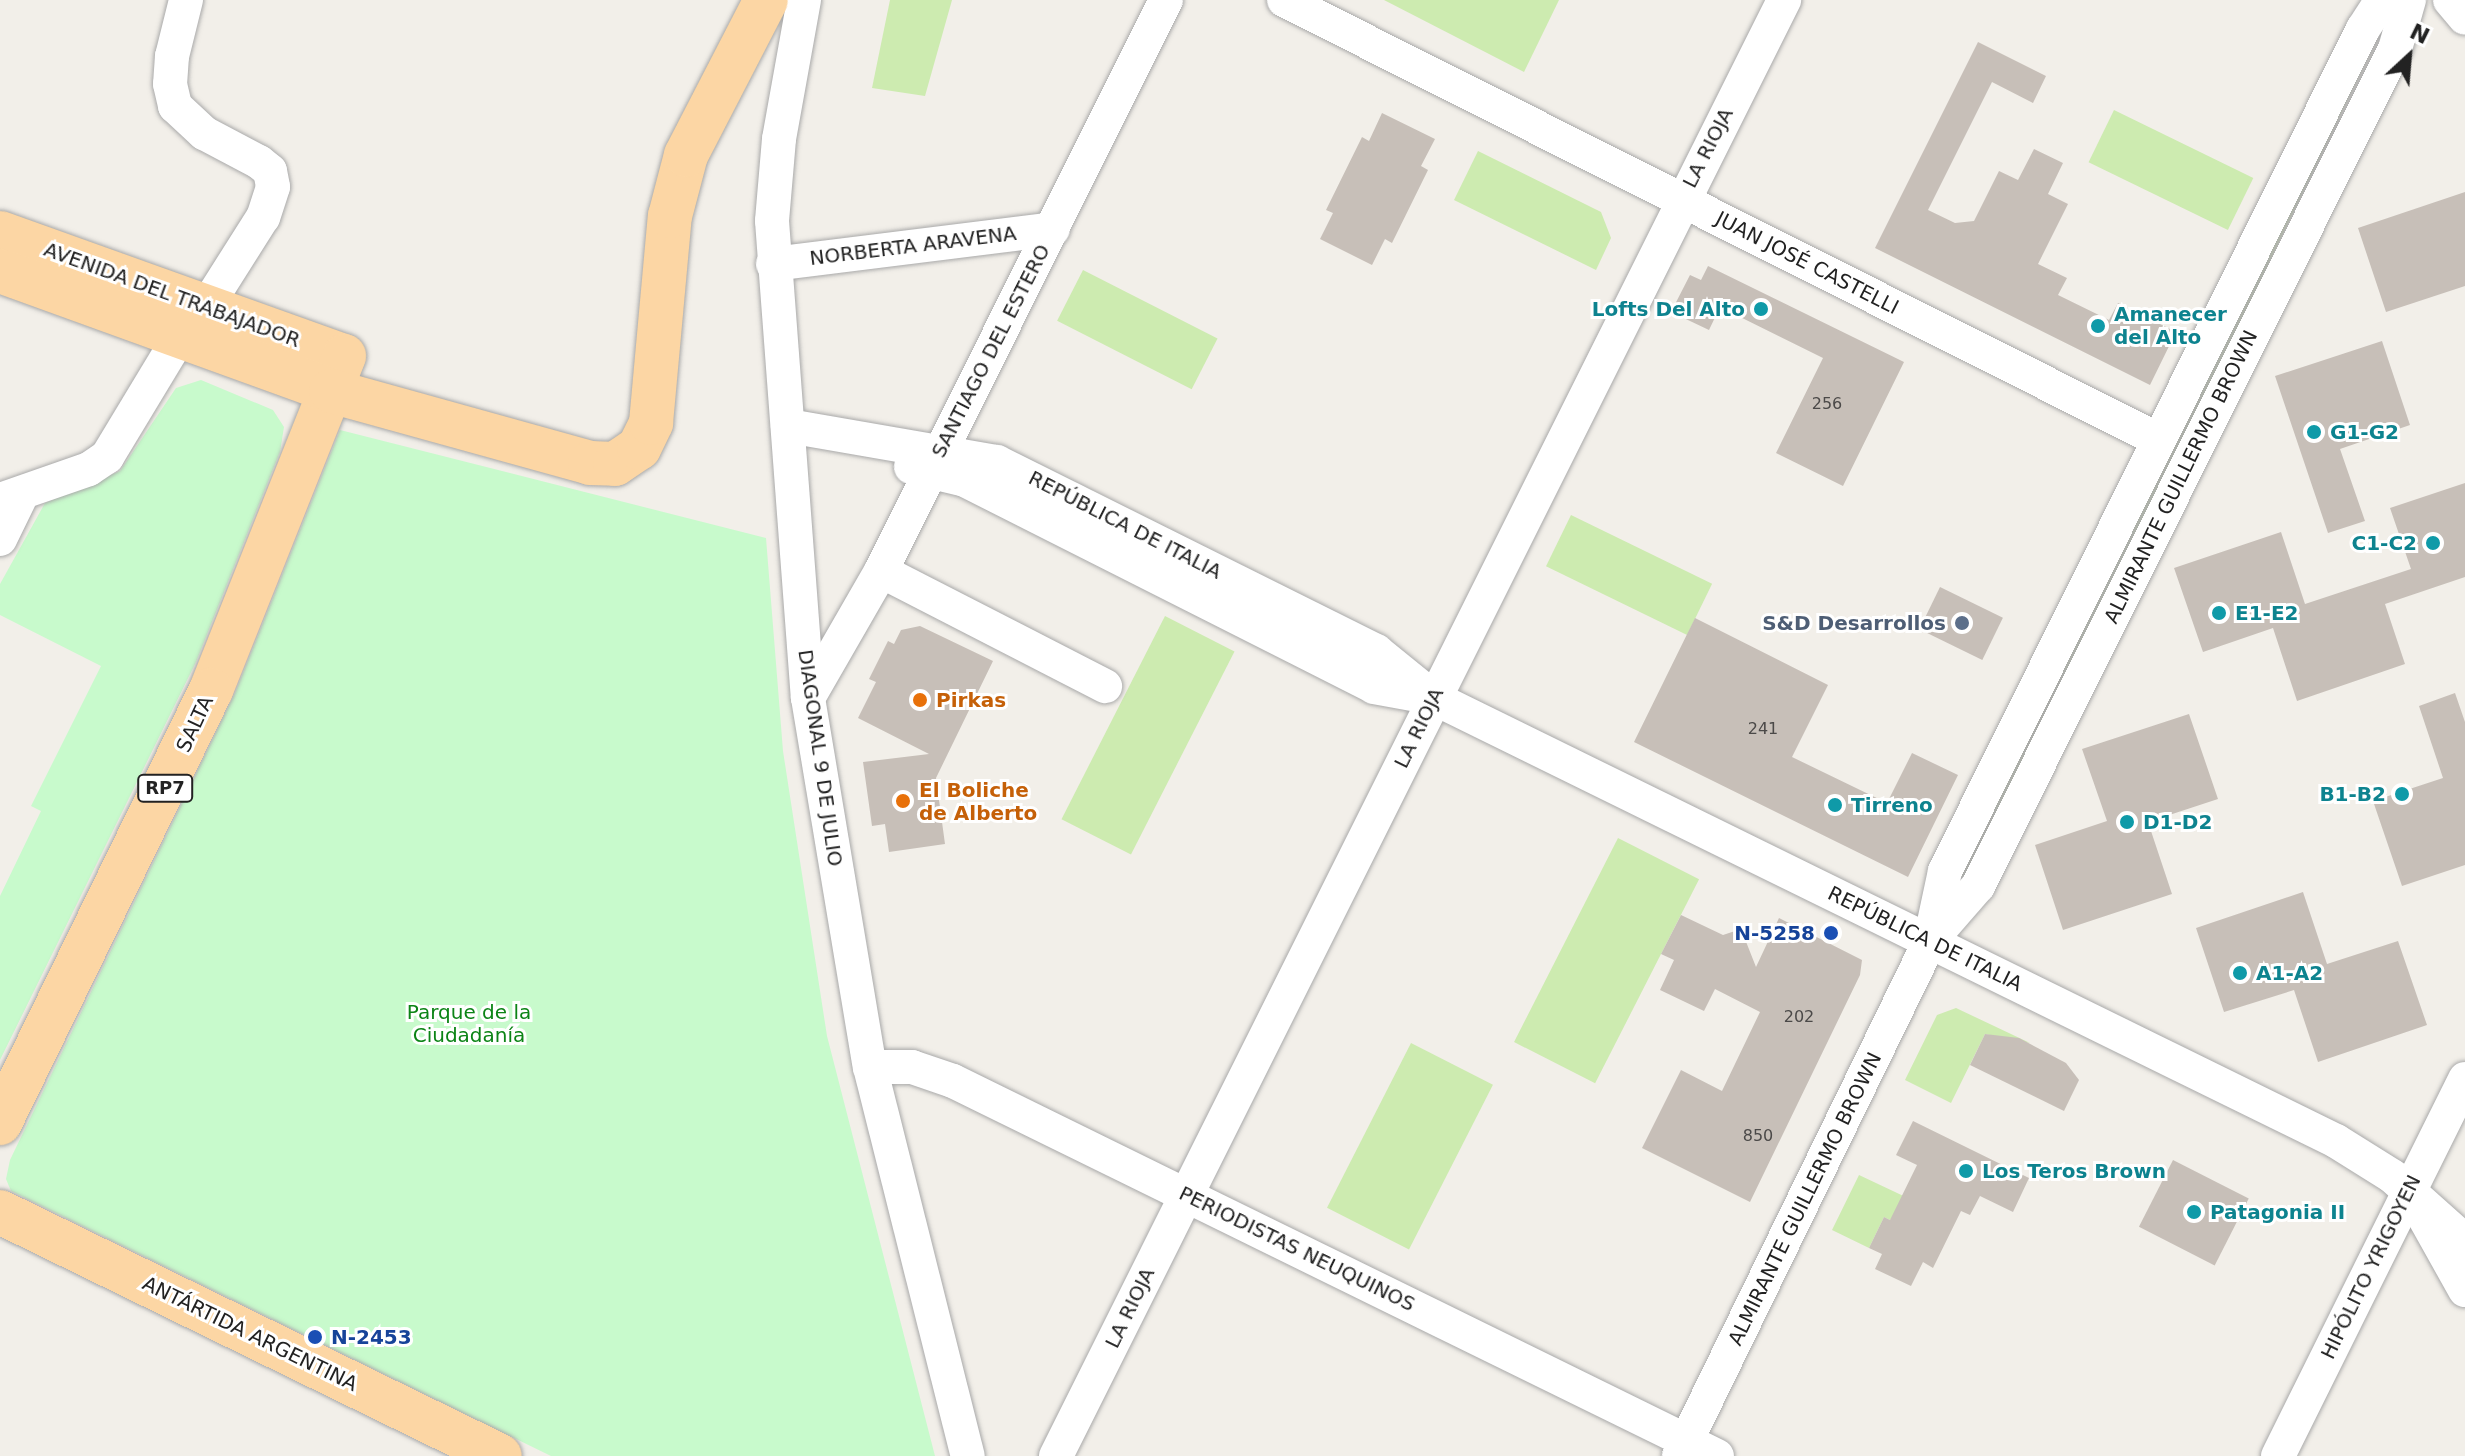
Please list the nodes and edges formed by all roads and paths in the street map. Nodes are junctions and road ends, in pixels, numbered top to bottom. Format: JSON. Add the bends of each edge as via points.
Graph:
{"nodes":[{"id":1,"x":186,"y":0,"type":"edge"},
{"id":2,"x":766,"y":0,"type":"edge"},
{"id":3,"x":804,"y":0,"type":"edge"},
{"id":4,"x":1166,"y":0,"type":"edge"},
{"id":5,"x":1284,"y":0,"type":"edge"},
{"id":6,"x":1784,"y":0,"type":"edge"},
{"id":7,"x":2382,"y":0,"type":"edge"},
{"id":8,"x":2409,"y":0,"type":"edge"},
{"id":9,"x":2450,"y":0,"type":"edge"},
{"id":10,"x":2465,"y":18,"type":"edge"},
{"id":11,"x":1682,"y":200,"type":"junction"},
{"id":12,"x":1053,"y":229,"type":"junction"},
{"id":13,"x":0,"y":233,"type":"edge"},
{"id":14,"x":773,"y":264,"type":"junction"},
{"id":15,"x":0,"y":271,"type":"edge"},
{"id":16,"x":193,"y":322,"type":"junction"},
{"id":17,"x":337,"y":374,"type":"junction"},
{"id":18,"x":789,"y":437,"type":"junction"},
{"id":19,"x":2159,"y":440,"type":"junction"},
{"id":20,"x":937,"y":460,"type":"junction"},
{"id":21,"x":11,"y":498,"type":"edge"},
{"id":22,"x":0,"y":539,"type":"edge"},
{"id":23,"x":881,"y":571,"type":"junction"},
{"id":24,"x":1105,"y":686,"type":"dead end"},
{"id":25,"x":808,"y":698,"type":"junction"},
{"id":26,"x":1434,"y":698,"type":"junction"},
{"id":27,"x":1930,"y":941,"type":"junction"},
{"id":28,"x":870,"y":1067,"type":"junction"},
{"id":29,"x":2465,"y":1079,"type":"edge"},
{"id":30,"x":0,"y":1123,"type":"edge"},
{"id":31,"x":2409,"y":1190,"type":"junction"},
{"id":32,"x":1186,"y":1195,"type":"junction"},
{"id":33,"x":0,"y":1212,"type":"edge"},
{"id":34,"x":2465,"y":1241,"type":"edge"},
{"id":35,"x":2465,"y":1290,"type":"edge"},
{"id":36,"x":450,"y":1445,"type":"edge"},
{"id":37,"x":1683,"y":1448,"type":"edge"},
{"id":38,"x":500,"y":1456,"type":"edge"},
{"id":39,"x":968,"y":1456,"type":"edge"},
{"id":40,"x":1056,"y":1456,"type":"edge"},
{"id":41,"x":1717,"y":1456,"type":"edge"},
{"id":42,"x":2278,"y":1456,"type":"edge"}],
"edges":[{"from":1,"to":16,"type":"street","via":[[172,56],[175,106],[204,133],[270,171],[273,187],[263,217]]},
{"from":2,"to":17,"type":"main road","name":"AVENIDA DEL TRABAJADOR","via":[[699,127],[677,185],[651,423],[629,458],[615,464],[590,463]]},
{"from":3,"to":14,"type":"street","name":"DIAGONAL 9 DE JULIO","via":[[779,139]]},
{"from":4,"to":12,"type":"street","name":"SANTIAGO DEL ESTERO"},
{"from":5,"to":11,"type":"street","name":"JUAN JOSÉ CASTELLI"},
{"from":6,"to":11,"type":"street","name":"LA RIOJA"},
{"from":7,"to":19,"type":"street","name":"ALMIRANTE GUILLERMO BROWN"},
{"from":8,"to":27,"type":"street","name":"ALMIRANTE GUILLERMO BROWN","via":[[2395,49],[1978,886]]},
{"from":9,"to":10,"type":"street"},
{"from":11,"to":19,"type":"street","name":"JUAN JOSÉ CASTELLI"},
{"from":11,"to":26,"type":"street","name":"LA RIOJA"},
{"from":12,"to":14,"type":"street","name":"NORBERTA ARAVENA"},
{"from":12,"to":20,"type":"street","name":"SANTIAGO DEL ESTERO"},
{"from":13,"to":16,"type":"main road","name":"AVENIDA DEL TRABAJADOR"},
{"from":14,"to":18,"type":"street","name":"DIAGONAL 9 DE JULIO"},
{"from":15,"to":16,"type":"main road","name":"AVENIDA DEL TRABAJADOR"},
{"from":16,"to":17,"type":"main road","name":"AVENIDA DEL TRABAJADOR"},
{"from":16,"to":21,"type":"street","via":[[107,457]]},
{"from":17,"to":30,"type":"main road","name":"SALTA","number":"RP7","via":[[211,690]]},
{"from":18,"to":20,"type":"street","name":"REPÚBLICA DE ITALIA"},
{"from":18,"to":25,"type":"street","name":"DIAGONAL 9 DE JULIO"},
{"from":19,"to":27,"type":"street","name":"ALMIRANTE GUILLERMO BROWN","via":[[1945,871]]},
{"from":20,"to":23,"type":"street","name":"SANTIAGO DEL ESTERO"},
{"from":20,"to":26,"type":"street","name":"REPÚBLICA DE ITALIA","via":[[997,462],[1376,651]]},
{"from":21,"to":22,"type":"street"},
{"from":23,"to":24,"type":"street"},
{"from":23,"to":25,"type":"street","name":"SANTIAGO DEL ESTERO"},
{"from":25,"to":28,"type":"street","name":"DIAGONAL 9 DE JULIO"},
{"from":26,"to":27,"type":"street","name":"REPÚBLICA DE ITALIA"},
{"from":26,"to":32,"type":"street","name":"LA RIOJA"},
{"from":27,"to":31,"type":"street","name":"REPÚBLICA DE ITALIA","via":[[2336,1141]]},
{"from":27,"to":37,"type":"street","name":"ALMIRANTE GUILLERMO BROWN"},
{"from":28,"to":32,"type":"street","name":"PERIODISTAS NEUQUINOS","via":[[935,1073]]},
{"from":28,"to":39,"type":"street","name":"DIAGONAL 9 DE JULIO"},
{"from":29,"to":31,"type":"street","name":"HIPÓLITO YRIGOYEN"},
{"from":31,"to":34,"type":"street","name":"REPÚBLICA DE ITALIA"},
{"from":31,"to":35,"type":"street","name":"REPÚBLICA DE ITALIA"},
{"from":31,"to":42,"type":"street","name":"HIPÓLITO YRIGOYEN"},
{"from":32,"to":37,"type":"street","name":"PERIODISTAS NEUQUINOS"},
{"from":32,"to":40,"type":"street","name":"LA RIOJA"},
{"from":33,"to":36,"type":"main road","name":"ANTÁRTIDA ARGENTINA"},
{"from":36,"to":38,"type":"main road","name":"ANTÁRTIDA ARGENTINA"},
{"from":37,"to":41,"type":"street","name":"PERIODISTAS NEUQUINOS"}]}
